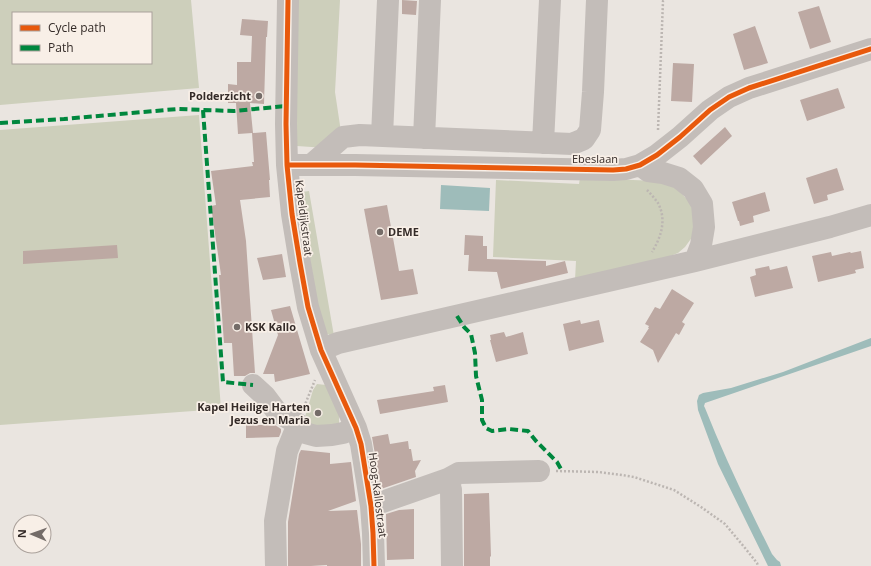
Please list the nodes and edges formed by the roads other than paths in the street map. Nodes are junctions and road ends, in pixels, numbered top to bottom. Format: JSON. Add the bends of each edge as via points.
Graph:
{"nodes":[{"id":1,"x":288,"y":0,"type":"edge"},
{"id":2,"x":388,"y":0,"type":"edge"},
{"id":3,"x":430,"y":0,"type":"edge"},
{"id":4,"x":550,"y":0,"type":"edge"},
{"id":5,"x":597,"y":0,"type":"edge"},
{"id":6,"x":871,"y":49,"type":"edge"},
{"id":7,"x":382,"y":136,"type":"junction"},
{"id":8,"x":424,"y":138,"type":"junction"},
{"id":9,"x":543,"y":143,"type":"junction"},
{"id":10,"x":649,"y":160,"type":"junction"},
{"id":11,"x":287,"y":165,"type":"junction"},
{"id":12,"x":311,"y":165,"type":"junction"},
{"id":13,"x":871,"y":215,"type":"edge"},
{"id":14,"x":695,"y":261,"type":"junction"},
{"id":15,"x":324,"y":357,"type":"junction"},
{"id":16,"x":253,"y":385,"type":"dead end"},
{"id":17,"x":298,"y":424,"type":"junction"},
{"id":18,"x":356,"y":428,"type":"junction"},
{"id":19,"x":539,"y":471,"type":"road end"},
{"id":20,"x":448,"y":480,"type":"junction"},
{"id":21,"x":371,"y":506,"type":"junction"},
{"id":22,"x":276,"y":566,"type":"edge"},
{"id":23,"x":374,"y":566,"type":"edge"},
{"id":24,"x":452,"y":566,"type":"edge"}],
"edges":[{"from":1,"to":11,"type":"street","name":"Kapeldijkstraat"},
{"from":2,"to":7,"type":"street"},
{"from":3,"to":8,"type":"street"},
{"from":4,"to":9,"type":"street"},
{"from":5,"to":9,"type":"street","via":[[590,130],[584,139],[572,144]]},
{"from":6,"to":10,"type":"street","name":"Ebeslaan","via":[[749,88],[729,97]]},
{"from":7,"to":8,"type":"street"},
{"from":7,"to":12,"type":"street","via":[[343,137]]},
{"from":8,"to":9,"type":"street"},
{"from":10,"to":12,"type":"street","name":"Ebeslaan","via":[[626,169],[613,170]]},
{"from":10,"to":14,"type":"street","via":[[648,172],[679,178],[693,189],[702,204],[704,227]]},
{"from":11,"to":12,"type":"street","name":"Ebeslaan"},
{"from":11,"to":15,"type":"street","name":"Kapeldijkstraat","via":[[301,271],[308,307]]},
{"from":13,"to":14,"type":"street","via":[[830,228]]},
{"from":14,"to":15,"type":"street","via":[[338,343]]},
{"from":15,"to":18,"type":"street","name":"Kapeldijkstraat"},
{"from":16,"to":17,"type":"street","via":[[277,412]]},
{"from":17,"to":18,"type":"street","via":[[305,433],[316,436],[343,433]]},
{"from":17,"to":22,"type":"street","via":[[287,451],[275,521]]},
{"from":18,"to":21,"type":"street","name":"Hoog-Kallostraat"},
{"from":19,"to":20,"type":"street","via":[[459,473]]},
{"from":20,"to":21,"type":"street"},
{"from":20,"to":24,"type":"street","via":[[451,490]]},
{"from":21,"to":23,"type":"street","name":"Hoog-Kallostraat"}]}
